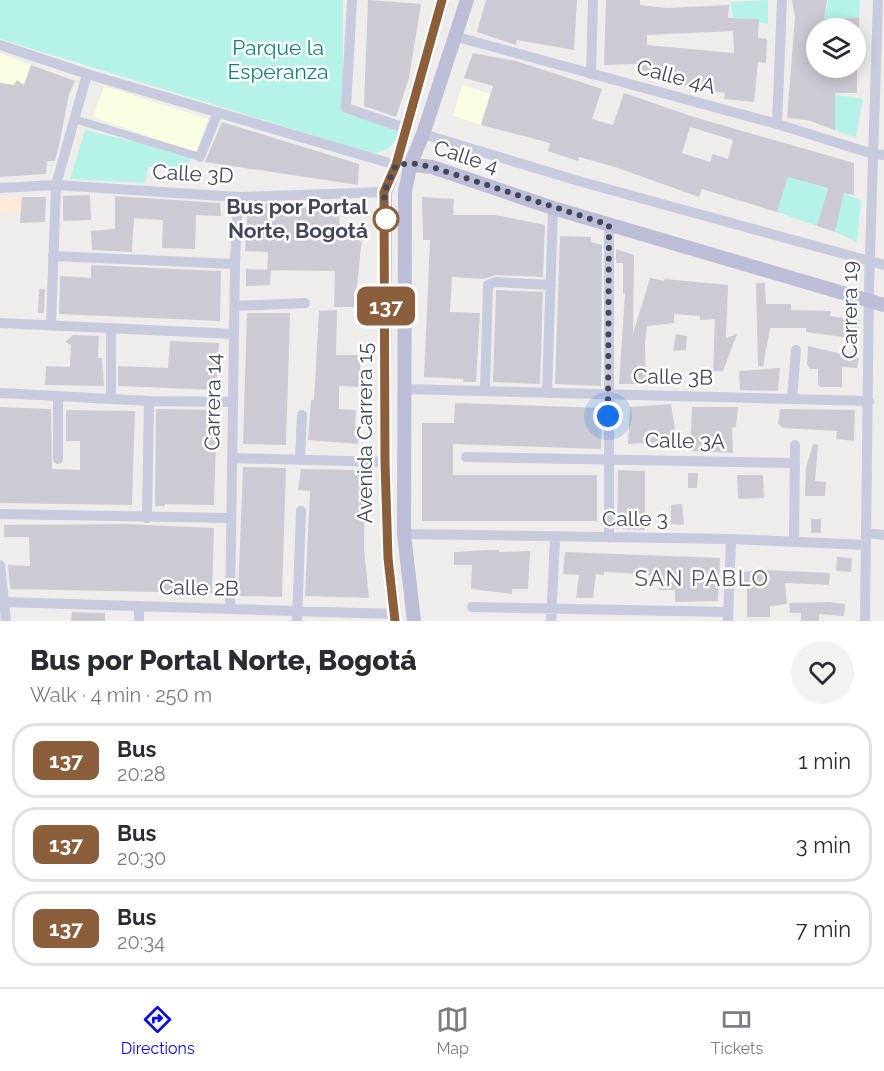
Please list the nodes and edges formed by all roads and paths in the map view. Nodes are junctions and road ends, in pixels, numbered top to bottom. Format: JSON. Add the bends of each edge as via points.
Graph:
{"nodes":[{"id":1,"x":352,"y":0,"type":"edge"},
{"id":2,"x":442,"y":0,"type":"edge"},
{"id":3,"x":467,"y":0,"type":"edge"},
{"id":4,"x":594,"y":0,"type":"edge"},
{"id":5,"x":782,"y":0,"type":"edge"},
{"id":6,"x":878,"y":0,"type":"edge"},
{"id":7,"x":457,"y":37,"type":"junction"},
{"id":8,"x":0,"y":45,"type":"edge"},
{"id":9,"x":87,"y":74,"type":"junction"},
{"id":10,"x":591,"y":74,"type":"junction"},
{"id":11,"x":218,"y":112,"type":"junction"},
{"id":12,"x":74,"y":119,"type":"junction"},
{"id":13,"x":777,"y":124,"type":"junction"},
{"id":14,"x":405,"y":128,"type":"junction"},
{"id":15,"x":423,"y":134,"type":"junction"},
{"id":16,"x":879,"y":154,"type":"edge"},
{"id":17,"x":200,"y":157,"type":"joint"},
{"id":18,"x":411,"y":163,"type":"junction"},
{"id":19,"x":396,"y":165,"type":"junction"},
{"id":20,"x":56,"y":185,"type":"junction"},
{"id":21,"x":0,"y":188,"type":"edge"},
{"id":22,"x":384,"y":192,"type":"junction"},
{"id":23,"x":238,"y":197,"type":"junction"},
{"id":24,"x":553,"y":208,"type":"junction"},
{"id":25,"x":609,"y":225,"type":"junction"},
{"id":26,"x":53,"y":256,"type":"junction"},
{"id":27,"x":869,"y":261,"type":"junction"},
{"id":28,"x":235,"y":264,"type":"junction"},
{"id":29,"x":884,"y":265,"type":"edge"},
{"id":30,"x":551,"y":285,"type":"junction"},
{"id":31,"x":868,"y":302,"type":"junction"},
{"id":32,"x":305,"y":303,"type":"dead end"},
{"id":33,"x":884,"y":305,"type":"edge"},
{"id":34,"x":235,"y":306,"type":"junction"},
{"id":35,"x":0,"y":323,"type":"edge"},
{"id":36,"x":51,"y":325,"type":"junction"},
{"id":37,"x":111,"y":327,"type":"junction"},
{"id":38,"x":234,"y":334,"type":"junction"},
{"id":39,"x":796,"y":350,"type":"dead end"},
{"id":40,"x":405,"y":389,"type":"junction"},
{"id":41,"x":485,"y":391,"type":"junction"},
{"id":42,"x":0,"y":393,"type":"edge"},
{"id":43,"x":547,"y":393,"type":"junction"},
{"id":44,"x":608,"y":395,"type":"junction"},
{"id":45,"x":58,"y":396,"type":"junction"},
{"id":46,"x":111,"y":398,"type":"junction"},
{"id":47,"x":792,"y":399,"type":"junction"},
{"id":48,"x":869,"y":400,"type":"junction"},
{"id":49,"x":149,"y":401,"type":"junction"},
{"id":50,"x":233,"y":402,"type":"junction"},
{"id":51,"x":302,"y":415,"type":"dead end"},
{"id":52,"x":795,"y":445,"type":"dead end"},
{"id":53,"x":466,"y":457,"type":"dead end"},
{"id":54,"x":232,"y":458,"type":"junction"},
{"id":55,"x":58,"y":459,"type":"dead end"},
{"id":56,"x":300,"y":459,"type":"junction"},
{"id":57,"x":609,"y":459,"type":"junction"},
{"id":58,"x":385,"y":462,"type":"junction"},
{"id":59,"x":795,"y":463,"type":"junction"},
{"id":60,"x":301,"y":511,"type":"dead end"},
{"id":61,"x":0,"y":514,"type":"edge"},
{"id":62,"x":147,"y":518,"type":"junction"},
{"id":63,"x":230,"y":518,"type":"junction"},
{"id":64,"x":866,"y":533,"type":"junction"},
{"id":65,"x":404,"y":534,"type":"junction"},
{"id":66,"x":884,"y":535,"type":"edge"},
{"id":67,"x":555,"y":538,"type":"junction"},
{"id":68,"x":609,"y":538,"type":"junction"},
{"id":69,"x":731,"y":539,"type":"junction"},
{"id":70,"x":794,"y":542,"type":"junction"},
{"id":71,"x":866,"y":545,"type":"junction"},
{"id":72,"x":0,"y":565,"type":"edge"},
{"id":73,"x":5,"y":602,"type":"junction"},
{"id":74,"x":139,"y":607,"type":"junction"},
{"id":75,"x":472,"y":607,"type":"dead end"},
{"id":76,"x":230,"y":608,"type":"junction"},
{"id":77,"x":551,"y":608,"type":"junction"},
{"id":78,"x":297,"y":616,"type":"edge"},
{"id":79,"x":728,"y":616,"type":"edge"},
{"id":80,"x":394,"y":618,"type":"edge"},
{"id":81,"x":6,"y":621,"type":"edge"},
{"id":82,"x":139,"y":621,"type":"edge"},
{"id":83,"x":414,"y":621,"type":"edge"},
{"id":84,"x":551,"y":621,"type":"edge"},
{"id":85,"x":865,"y":621,"type":"edge"}],
"edges":[{"from":1,"to":14,"type":"street","via":[[346,108]]},
{"from":2,"to":14,"type":"main road","name":"Avenida Carrera 15"},
{"from":3,"to":7,"type":"main road","name":"Avenida Carrera 15"},
{"from":4,"to":10,"type":"street"},
{"from":5,"to":13,"type":"street"},
{"from":6,"to":16,"type":"street","name":"Carrera 19"},
{"from":7,"to":10,"type":"street","name":"Calle 4A"},
{"from":7,"to":15,"type":"main road","name":"Avenida Carrera 15"},
{"from":8,"to":9,"type":"street","name":"Calle 4"},
{"from":9,"to":11,"type":"street","name":"Calle 4"},
{"from":9,"to":12,"type":"street"},
{"from":10,"to":13,"type":"street","name":"Calle 4A"},
{"from":11,"to":17,"type":"street"},
{"from":11,"to":19,"type":"street","name":"Calle 4"},
{"from":12,"to":17,"type":"street"},
{"from":12,"to":20,"type":"street"},
{"from":13,"to":16,"type":"street","name":"Calle 4A"},
{"from":14,"to":19,"type":"main road","name":"Avenida Carrera 15"},
{"from":15,"to":18,"type":"main road","name":"Avenida Carrera 15"},
{"from":15,"to":27,"type":"street"},
{"from":16,"to":27,"type":"street","name":"Carrera 19"},
{"from":18,"to":19,"type":"main road","name":"Calle 4"},
{"from":18,"to":24,"type":"main road","name":"Calle 4"},
{"from":18,"to":40,"type":"main road","name":"Avenida Carrera 15","via":[[405,191]]},
{"from":19,"to":22,"type":"main road","name":"Avenida Carrera 15"},
{"from":20,"to":21,"type":"street","name":"Calle 3D"},
{"from":20,"to":23,"type":"street","name":"Calle 3D"},
{"from":20,"to":26,"type":"street"},
{"from":22,"to":23,"type":"street","name":"Calle 3D"},
{"from":22,"to":58,"type":"main road","name":"Avenida Carrera 15"},
{"from":23,"to":28,"type":"street","name":"Carrera 14"},
{"from":24,"to":25,"type":"main road","name":"Calle 4"},
{"from":24,"to":30,"type":"street"},
{"from":25,"to":31,"type":"main road","name":"Calle 4"},
{"from":25,"to":44,"type":"street"},
{"from":26,"to":28,"type":"street"},
{"from":26,"to":36,"type":"street"},
{"from":27,"to":29,"type":"street"},
{"from":27,"to":31,"type":"street","name":"Carrera 19"},
{"from":28,"to":34,"type":"street","name":"Carrera 14"},
{"from":30,"to":41,"type":"street","via":[[488,285]]},
{"from":30,"to":43,"type":"street"},
{"from":31,"to":33,"type":"main road","name":"Calle 4"},
{"from":31,"to":48,"type":"street","name":"Carrera 19"},
{"from":32,"to":34,"type":"street"},
{"from":34,"to":38,"type":"street","name":"Carrera 14"},
{"from":35,"to":36,"type":"street"},
{"from":36,"to":37,"type":"street"},
{"from":37,"to":38,"type":"street"},
{"from":37,"to":46,"type":"street"},
{"from":38,"to":50,"type":"street","name":"Carrera 14"},
{"from":39,"to":47,"type":"street"},
{"from":40,"to":41,"type":"street","name":"Calle 3B"},
{"from":40,"to":65,"type":"main road","name":"Avenida Carrera 15"},
{"from":41,"to":43,"type":"street","name":"Calle 3B"},
{"from":42,"to":45,"type":"street"},
{"from":43,"to":44,"type":"street","name":"Calle 3B"},
{"from":44,"to":47,"type":"street","name":"Calle 3B"},
{"from":44,"to":57,"type":"street"},
{"from":45,"to":46,"type":"street"},
{"from":45,"to":55,"type":"street"},
{"from":46,"to":49,"type":"street"},
{"from":47,"to":48,"type":"street","name":"Calle 3B"},
{"from":48,"to":64,"type":"street","name":"Carrera 19"},
{"from":49,"to":50,"type":"street"},
{"from":49,"to":62,"type":"street"},
{"from":50,"to":54,"type":"street","name":"Carrera 14"},
{"from":51,"to":56,"type":"street"},
{"from":52,"to":59,"type":"street"},
{"from":53,"to":57,"type":"street","name":"Calle 3A"},
{"from":54,"to":56,"type":"street"},
{"from":54,"to":63,"type":"street","name":"Carrera 14"},
{"from":56,"to":58,"type":"street"},
{"from":57,"to":59,"type":"street","name":"Calle 3A"},
{"from":57,"to":68,"type":"street"},
{"from":58,"to":80,"type":"main road","name":"Avenida Carrera 15"},
{"from":59,"to":70,"type":"street"},
{"from":60,"to":78,"type":"street"},
{"from":61,"to":62,"type":"street"},
{"from":62,"to":63,"type":"street"},
{"from":63,"to":76,"type":"street","name":"Carrera 14"},
{"from":64,"to":66,"type":"street"},
{"from":64,"to":71,"type":"street","name":"Carrera 19"},
{"from":65,"to":67,"type":"street","name":"Calle 3"},
{"from":65,"to":83,"type":"main road","name":"Avenida Carrera 15"},
{"from":67,"to":68,"type":"street","name":"Calle 3"},
{"from":67,"to":77,"type":"street"},
{"from":68,"to":69,"type":"street","name":"Calle 3"},
{"from":69,"to":70,"type":"street","name":"Calle 3"},
{"from":69,"to":79,"type":"street"},
{"from":70,"to":71,"type":"street","name":"Calle 3"},
{"from":71,"to":85,"type":"street","name":"Carrera 19"},
{"from":72,"to":73,"type":"street"},
{"from":73,"to":74,"type":"street","name":"Calle 2B"},
{"from":73,"to":81,"type":"street"},
{"from":74,"to":76,"type":"street","name":"Calle 2B"},
{"from":74,"to":82,"type":"street"},
{"from":75,"to":77,"type":"street"},
{"from":76,"to":78,"type":"street","name":"Calle 2B"},
{"from":77,"to":79,"type":"street"},
{"from":77,"to":84,"type":"street"},
{"from":78,"to":80,"type":"street","name":"Calle 2B"}]}
